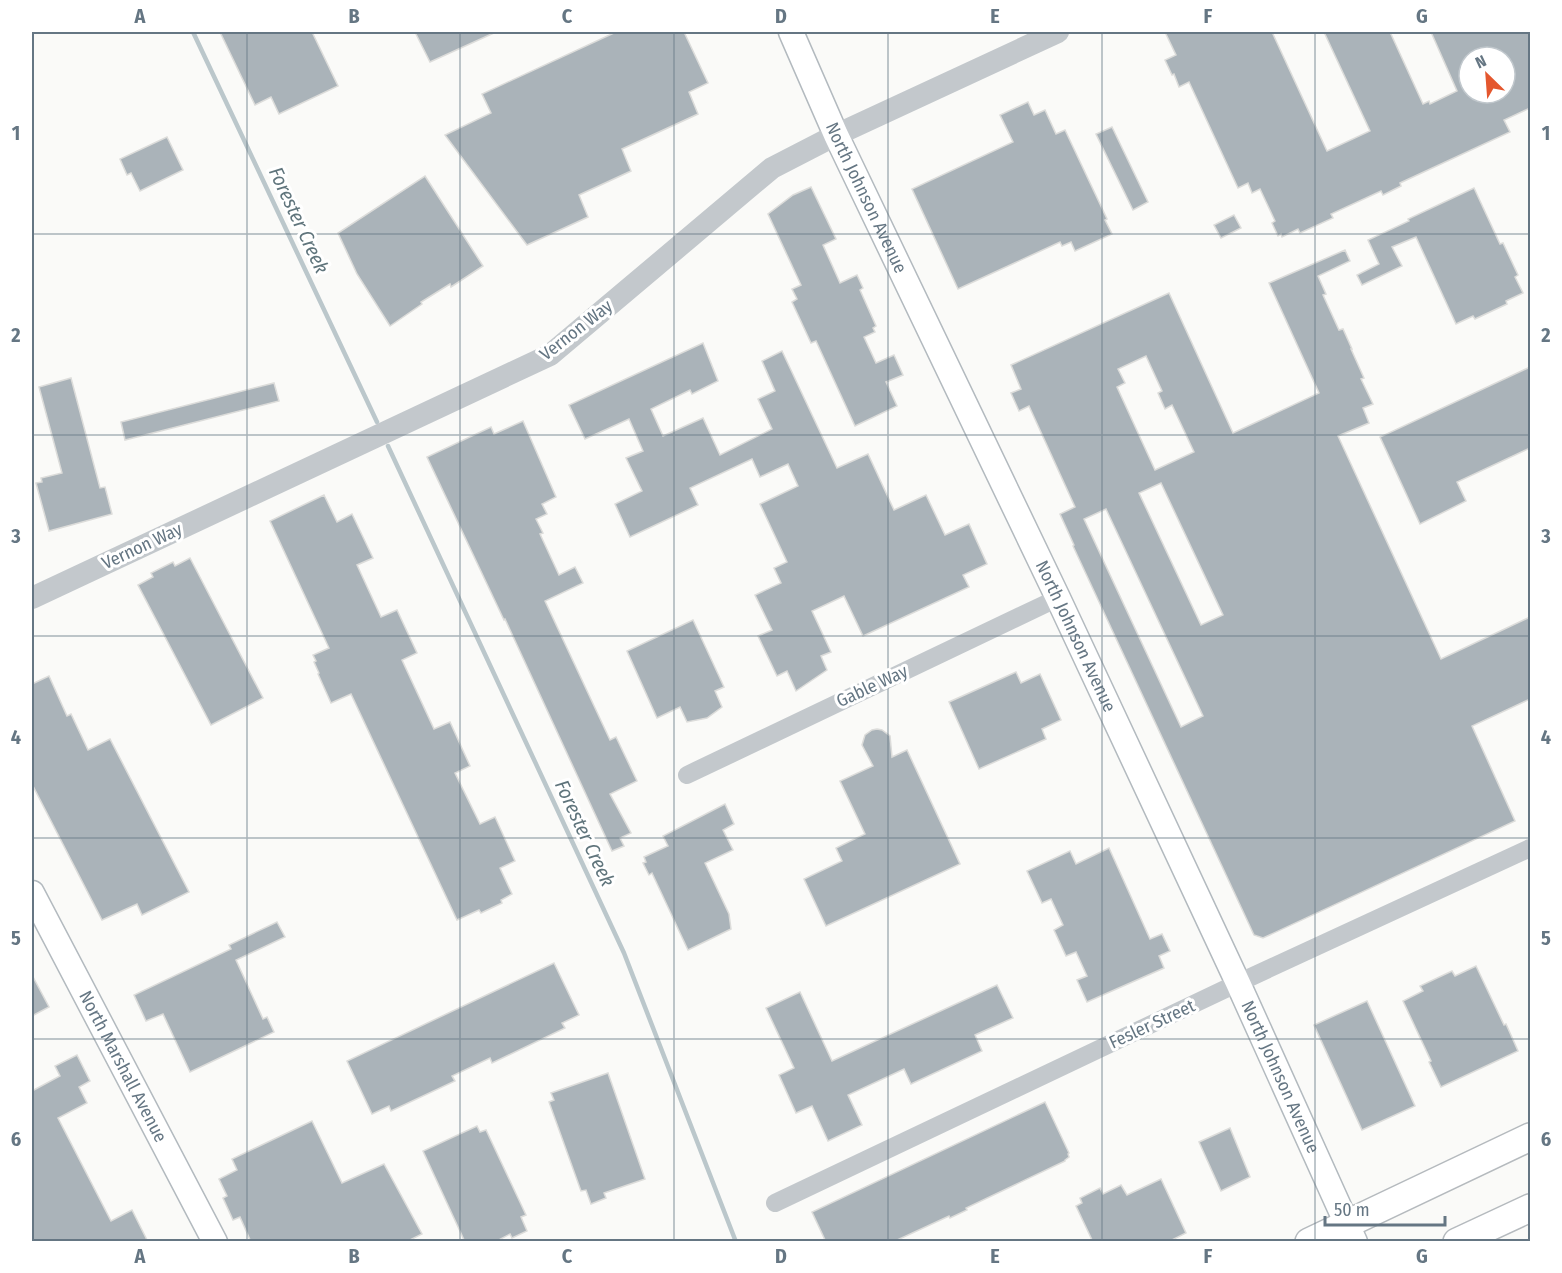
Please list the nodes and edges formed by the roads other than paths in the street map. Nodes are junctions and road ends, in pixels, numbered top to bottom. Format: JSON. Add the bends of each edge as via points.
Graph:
{"nodes":[{"id":1,"x":791,"y":32,"type":"edge"},
{"id":2,"x":1058,"y":32,"type":"edge"},
{"id":3,"x":836,"y":135,"type":"junction"},
{"id":4,"x":32,"y":598,"type":"edge"},
{"id":5,"x":1058,"y":598,"type":"junction"},
{"id":6,"x":687,"y":774,"type":"dead end"},
{"id":7,"x":1530,"y":848,"type":"edge"},
{"id":8,"x":32,"y":893,"type":"edge"},
{"id":9,"x":1238,"y":983,"type":"junction"},
{"id":10,"x":1530,"y":1137,"type":"edge"},
{"id":11,"x":776,"y":1203,"type":"dead end"},
{"id":12,"x":1530,"y":1208,"type":"edge"},
{"id":13,"x":1350,"y":1233,"type":"edge"},
{"id":14,"x":215,"y":1242,"type":"edge"},
{"id":15,"x":1309,"y":1242,"type":"edge"},
{"id":16,"x":1457,"y":1242,"type":"edge"}],
"edges":[{"from":1,"to":3,"type":"main road","name":"North Johnson Avenue"},
{"from":2,"to":3,"type":"street","name":"Vernon Way"},
{"from":3,"to":4,"type":"street","name":"Vernon Way","via":[[772,168],[550,354]]},
{"from":3,"to":5,"type":"main road","name":"North Johnson Avenue"},
{"from":5,"to":6,"type":"street","name":"Gable Way"},
{"from":5,"to":9,"type":"main road","name":"North Johnson Avenue"},
{"from":7,"to":9,"type":"street","name":"Fesler Street"},
{"from":8,"to":14,"type":"main road","name":"North Marshall Avenue"},
{"from":9,"to":11,"type":"street","name":"Fesler Street"},
{"from":9,"to":13,"type":"main road","name":"North Johnson Avenue"},
{"from":10,"to":13,"type":"main road"},
{"from":12,"to":16,"type":"main road"},
{"from":13,"to":15,"type":"main road"}]}
